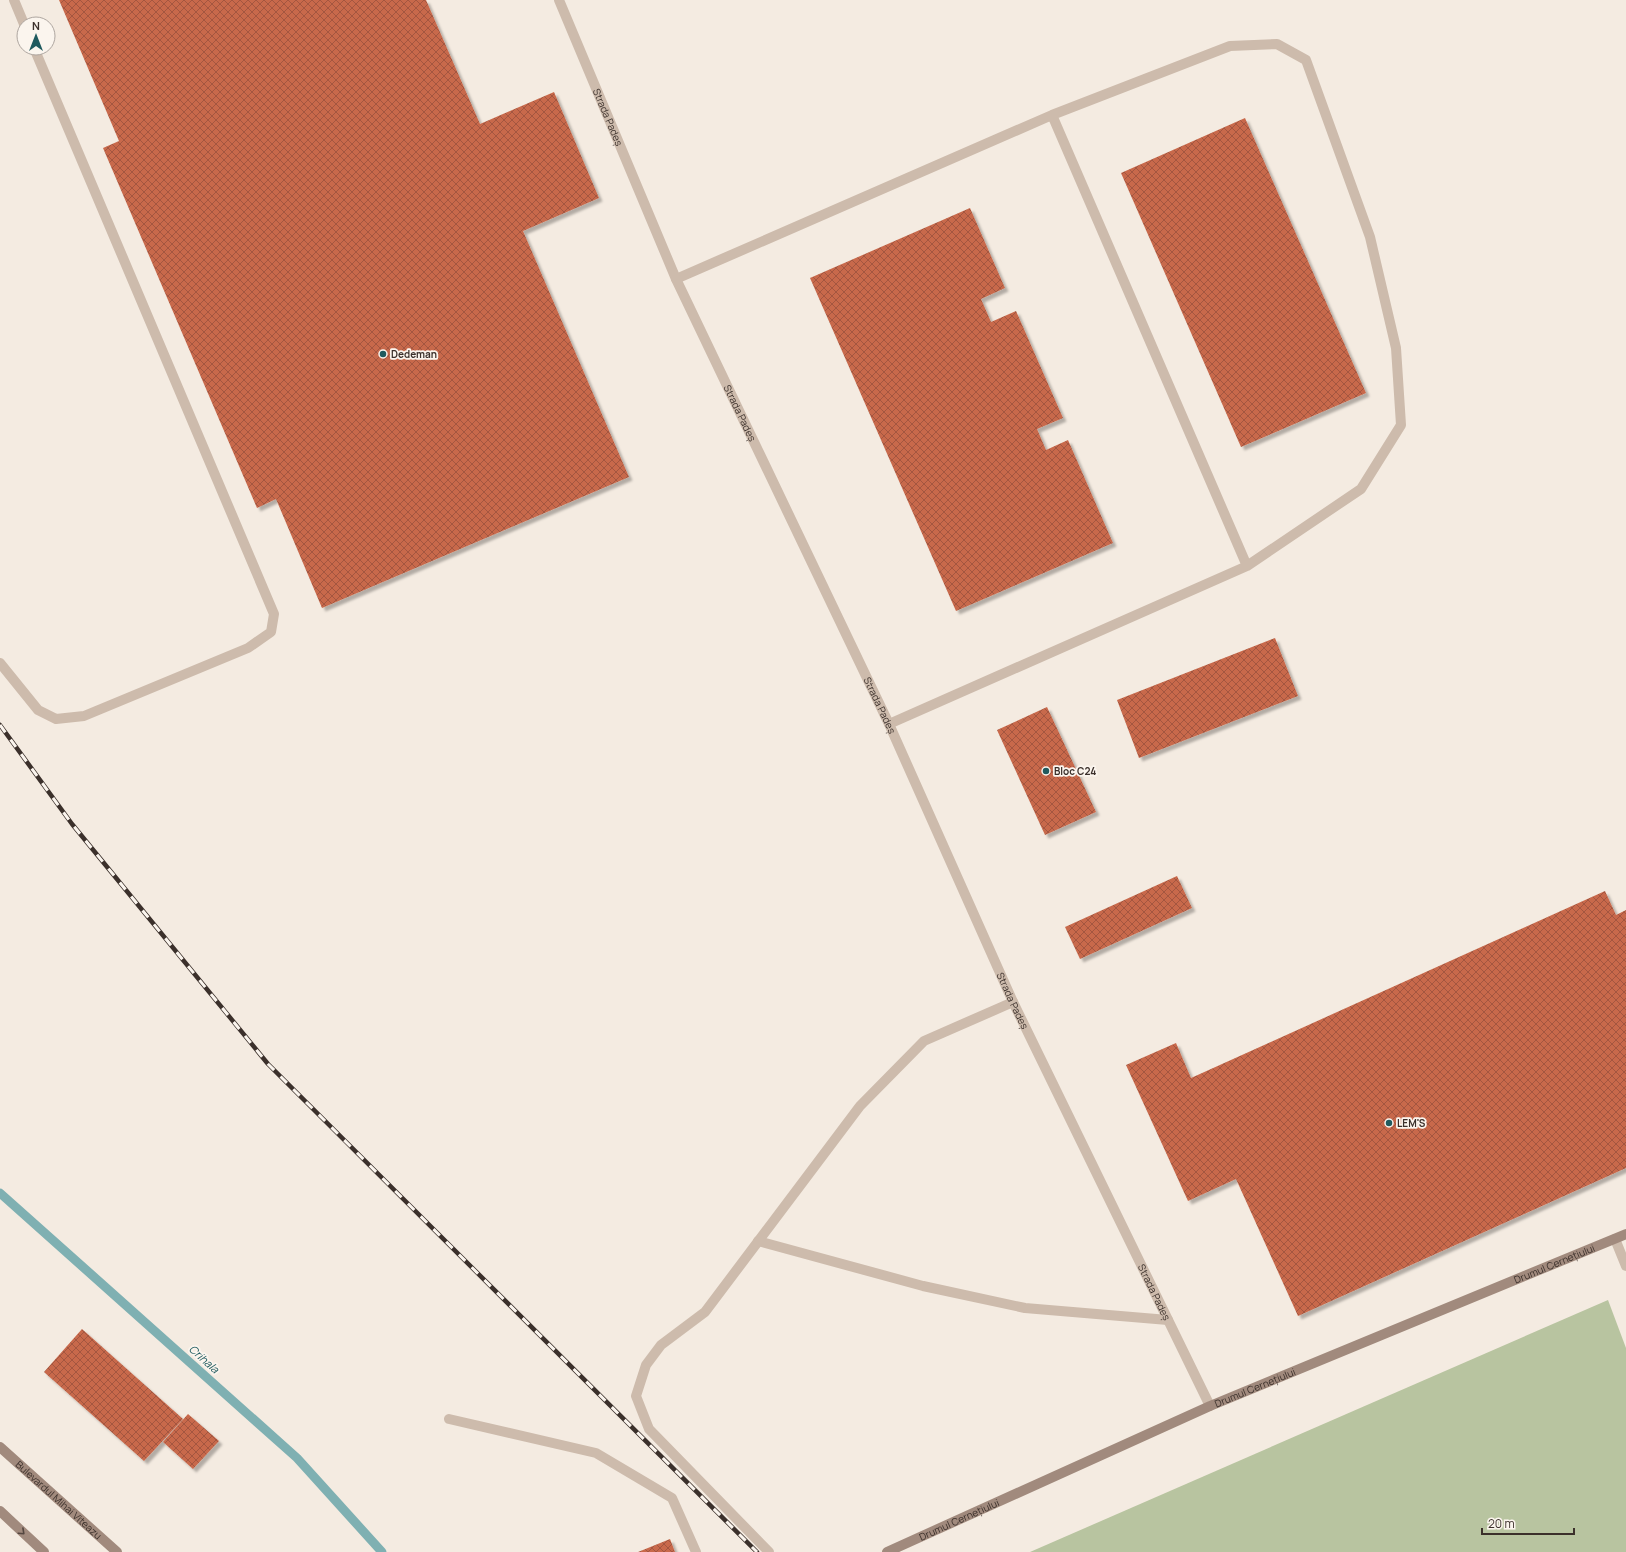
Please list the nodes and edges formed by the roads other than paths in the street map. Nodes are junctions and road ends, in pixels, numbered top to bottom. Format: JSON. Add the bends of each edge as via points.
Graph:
{"nodes":[{"id":1,"x":14,"y":0,"type":"edge"},
{"id":2,"x":559,"y":0,"type":"edge"},
{"id":3,"x":21,"y":16,"type":"edge"},
{"id":4,"x":37,"y":56,"type":"edge"},
{"id":5,"x":1052,"y":115,"type":"junction"},
{"id":6,"x":676,"y":279,"type":"junction"},
{"id":7,"x":1247,"y":566,"type":"junction"},
{"id":8,"x":0,"y":663,"type":"edge"},
{"id":9,"x":890,"y":724,"type":"junction"},
{"id":10,"x":1013,"y":1002,"type":"junction"},
{"id":11,"x":1626,"y":1234,"type":"edge"},
{"id":12,"x":1615,"y":1239,"type":"junction"},
{"id":13,"x":758,"y":1241,"type":"junction"},
{"id":14,"x":1626,"y":1266,"type":"edge"},
{"id":15,"x":1168,"y":1320,"type":"junction"},
{"id":16,"x":1210,"y":1406,"type":"junction"},
{"id":17,"x":449,"y":1419,"type":"dead end"},
{"id":18,"x":0,"y":1447,"type":"edge"},
{"id":19,"x":0,"y":1511,"type":"edge"},
{"id":20,"x":44,"y":1552,"type":"edge"},
{"id":21,"x":117,"y":1552,"type":"edge"},
{"id":22,"x":696,"y":1552,"type":"edge"},
{"id":23,"x":769,"y":1552,"type":"edge"},
{"id":24,"x":888,"y":1552,"type":"edge"}],
"edges":[{"from":1,"to":3,"type":"street"},
{"from":2,"to":6,"type":"street","name":"Strada Padeș"},
{"from":4,"to":8,"type":"street","via":[[274,614],[271,632],[248,648],[84,716],[56,719],[38,710]]},
{"from":5,"to":6,"type":"street"},
{"from":5,"to":7,"type":"street"},
{"from":5,"to":7,"type":"street","via":[[1230,46],[1278,44],[1306,60],[1370,237],[1396,348],[1400,425],[1361,489]]},
{"from":6,"to":9,"type":"street","name":"Strada Padeș"},
{"from":7,"to":9,"type":"street"},
{"from":9,"to":10,"type":"street","name":"Strada Padeș"},
{"from":10,"to":13,"type":"street","via":[[924,1041],[860,1106]]},
{"from":10,"to":15,"type":"street","name":"Strada Padeș"},
{"from":11,"to":12,"type":"main road","name":"Drumul Cernețiului"},
{"from":12,"to":14,"type":"street"},
{"from":12,"to":16,"type":"main road","name":"Drumul Cernețiului"},
{"from":13,"to":15,"type":"street","via":[[923,1286],[1025,1308]]},
{"from":13,"to":23,"type":"street","via":[[705,1312],[657,1350],[646,1365],[636,1396],[649,1429]]},
{"from":15,"to":16,"type":"street","name":"Strada Padeș"},
{"from":16,"to":24,"type":"main road","name":"Drumul Cernețiului"},
{"from":17,"to":22,"type":"street","via":[[596,1453],[672,1498]]},
{"from":18,"to":21,"type":"main road","name":"Bulevardul Mihai Viteazu"},
{"from":19,"to":20,"type":"main road","one_way":true}]}
